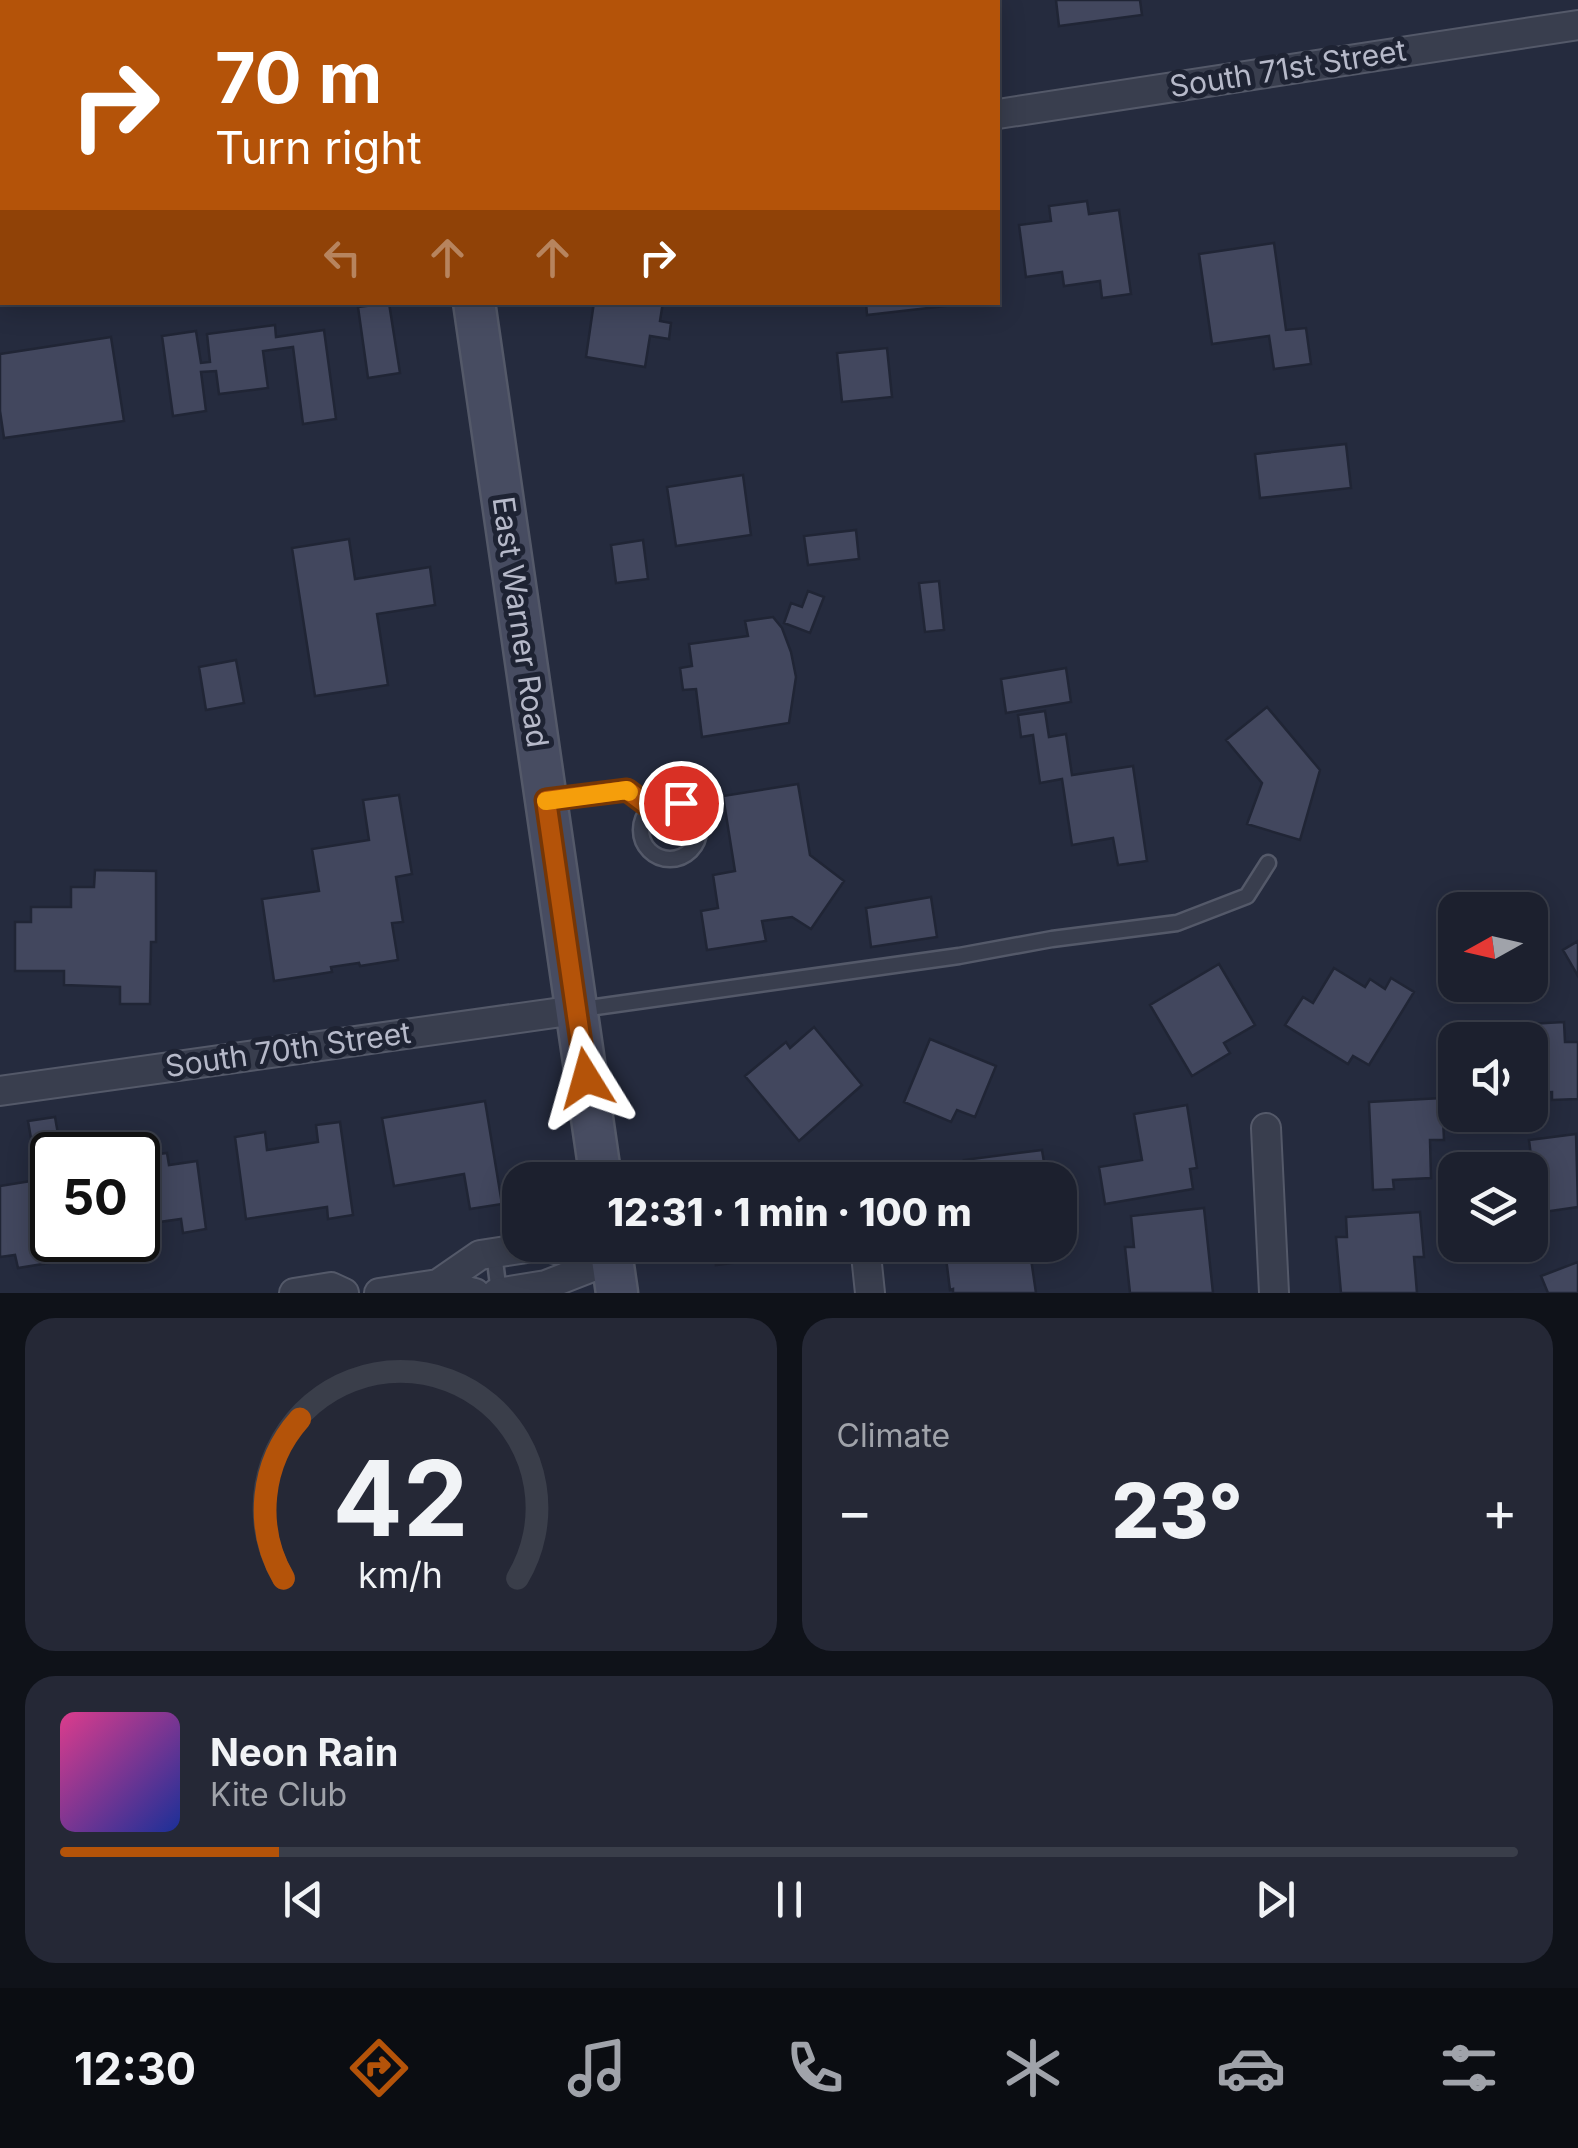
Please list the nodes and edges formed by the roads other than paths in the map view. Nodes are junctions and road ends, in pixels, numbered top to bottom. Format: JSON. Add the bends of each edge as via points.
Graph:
{"nodes":[{"id":1,"x":1578,"y":24,"type":"edge"},
{"id":2,"x":1000,"y":114,"type":"edge"},
{"id":3,"x":474,"y":305,"type":"edge"},
{"id":4,"x":546,"y":800,"type":"junction"},
{"id":5,"x":651,"y":808,"type":"junction"},
{"id":6,"x":1268,"y":863,"type":"dead end"},
{"id":7,"x":576,"y":1010,"type":"junction"},
{"id":8,"x":0,"y":1091,"type":"edge"},
{"id":9,"x":1266,"y":1128,"type":"dead end"},
{"id":10,"x":598,"y":1162,"type":"edge"},
{"id":11,"x":494,"y":1254,"type":"junction"},
{"id":12,"x":867,"y":1262,"type":"edge"},
{"id":13,"x":613,"y":1266,"type":"edge"},
{"id":14,"x":438,"y":1284,"type":"junction"},
{"id":15,"x":294,"y":1293,"type":"edge"},
{"id":16,"x":344,"y":1293,"type":"edge"},
{"id":17,"x":379,"y":1293,"type":"edge"},
{"id":18,"x":474,"y":1293,"type":"edge"},
{"id":19,"x":498,"y":1293,"type":"edge"},
{"id":20,"x":870,"y":1293,"type":"edge"},
{"id":21,"x":1274,"y":1293,"type":"edge"}],
"edges":[{"from":1,"to":2,"type":"street","name":"South 71st Street"},
{"from":3,"to":4,"type":"main road","name":"East Warner Road"},
{"from":4,"to":5,"type":"lane","via":[[627,790]]},
{"from":4,"to":7,"type":"main road","name":"East Warner Road"},
{"from":5,"to":5,"type":"lane","via":[[671,801],[693,812],[700,832],[688,854],[666,860],[647,849],[641,822]]},
{"from":6,"to":7,"type":"lane","via":[[1248,896],[1177,923]]},
{"from":7,"to":8,"type":"street","name":"South 70th Street"},
{"from":7,"to":10,"type":"main road","name":"East Warner Road"},
{"from":9,"to":21,"type":"street"},
{"from":11,"to":13,"type":"street","via":[[540,1246]]},
{"from":11,"to":14,"type":"street"},
{"from":11,"to":19,"type":"lane"},
{"from":12,"to":20,"type":"street"},
{"from":13,"to":19,"type":"street"},
{"from":14,"to":17,"type":"street"},
{"from":14,"to":18,"type":"street"},
{"from":15,"to":16,"type":"street","via":[[330,1286]]}]}
